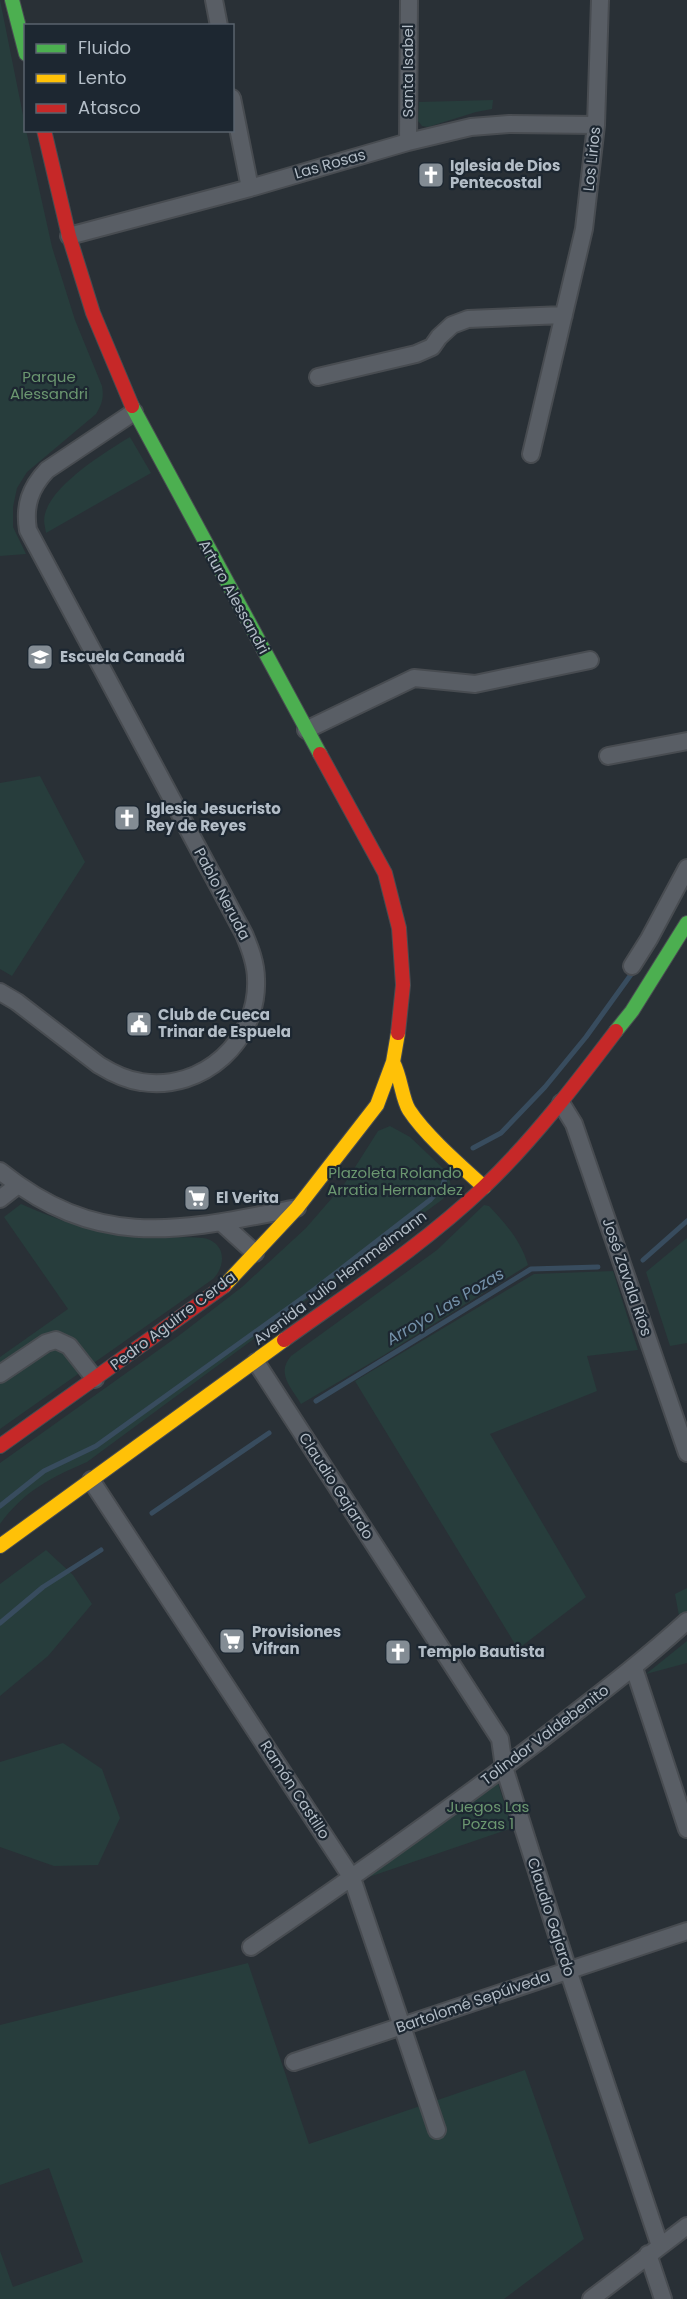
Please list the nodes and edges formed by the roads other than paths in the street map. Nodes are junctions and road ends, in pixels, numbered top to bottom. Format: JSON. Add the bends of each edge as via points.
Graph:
{"nodes":[{"id":1,"x":12,"y":0,"type":"edge"},
{"id":2,"x":214,"y":0,"type":"edge"},
{"id":3,"x":409,"y":0,"type":"edge"},
{"id":4,"x":600,"y":0,"type":"edge"},
{"id":5,"x":219,"y":24,"type":"edge"},
{"id":6,"x":24,"y":46,"type":"edge"},
{"id":7,"x":234,"y":108,"type":"edge"},
{"id":8,"x":596,"y":125,"type":"junction"},
{"id":9,"x":44,"y":132,"type":"edge"},
{"id":10,"x":408,"y":142,"type":"junction"},
{"id":11,"x":250,"y":188,"type":"junction"},
{"id":12,"x":69,"y":236,"type":"junction"},
{"id":13,"x":564,"y":315,"type":"junction"},
{"id":14,"x":318,"y":377,"type":"dead end"},
{"id":15,"x":134,"y":412,"type":"junction"},
{"id":16,"x":531,"y":454,"type":"dead end"},
{"id":17,"x":590,"y":660,"type":"dead end"},
{"id":18,"x":306,"y":730,"type":"junction"},
{"id":19,"x":687,"y":741,"type":"edge"},
{"id":20,"x":608,"y":756,"type":"dead end"},
{"id":21,"x":687,"y":868,"type":"edge"},
{"id":22,"x":687,"y":923,"type":"edge"},
{"id":23,"x":632,"y":966,"type":"dead end"},
{"id":24,"x":0,"y":992,"type":"edge"},
{"id":25,"x":393,"y":1062,"type":"junction"},
{"id":26,"x":561,"y":1103,"type":"junction"},
{"id":27,"x":377,"y":1105,"type":"junction"},
{"id":28,"x":408,"y":1109,"type":"junction"},
{"id":29,"x":0,"y":1171,"type":"edge"},
{"id":30,"x":18,"y":1185,"type":"junction"},
{"id":31,"x":484,"y":1187,"type":"junction"},
{"id":32,"x":0,"y":1199,"type":"edge"},
{"id":33,"x":297,"y":1208,"type":"junction"},
{"id":34,"x":222,"y":1223,"type":"junction"},
{"id":35,"x":255,"y":1253,"type":"junction"},
{"id":36,"x":256,"y":1362,"type":"junction"},
{"id":37,"x":0,"y":1374,"type":"edge"},
{"id":38,"x":95,"y":1379,"type":"junction"},
{"id":39,"x":679,"y":1402,"type":"edge"},
{"id":40,"x":0,"y":1446,"type":"edge"},
{"id":41,"x":687,"y":1453,"type":"edge"},
{"id":42,"x":91,"y":1480,"type":"junction"},
{"id":43,"x":0,"y":1546,"type":"edge"},
{"id":44,"x":687,"y":1621,"type":"edge"},
{"id":45,"x":634,"y":1668,"type":"junction"},
{"id":46,"x":504,"y":1767,"type":"junction"},
{"id":47,"x":687,"y":1829,"type":"edge"},
{"id":48,"x":352,"y":1878,"type":"junction"},
{"id":49,"x":687,"y":1931,"type":"edge"},
{"id":50,"x":251,"y":1947,"type":"dead end"},
{"id":51,"x":568,"y":1970,"type":"junction"},
{"id":52,"x":404,"y":2027,"type":"junction"},
{"id":53,"x":294,"y":2062,"type":"dead end"},
{"id":54,"x":437,"y":2130,"type":"dead end"},
{"id":55,"x":687,"y":2226,"type":"edge"},
{"id":56,"x":654,"y":2250,"type":"junction"},
{"id":57,"x":591,"y":2299,"type":"edge"},
{"id":58,"x":663,"y":2299,"type":"edge"}],
"edges":[{"from":1,"to":6,"type":"main road"},
{"from":2,"to":5,"type":"street"},
{"from":3,"to":10,"type":"street","name":"Santa Isabel"},
{"from":4,"to":8,"type":"street","name":"Los Lirios"},
{"from":7,"to":11,"type":"street"},
{"from":8,"to":10,"type":"street","name":"Las Rosas","via":[[471,127]]},
{"from":8,"to":13,"type":"street","name":"Los Lirios","via":[[584,229]]},
{"from":9,"to":12,"type":"main road","name":"Arturo Alessandri"},
{"from":10,"to":11,"type":"street","name":"Las Rosas"},
{"from":11,"to":12,"type":"street","name":"Las Rosas"},
{"from":12,"to":15,"type":"main road","name":"Arturo Alessandri","via":[[93,313]]},
{"from":13,"to":14,"type":"street","via":[[468,319],[452,325],[432,347],[416,354]]},
{"from":13,"to":16,"type":"street","name":"Los Lirios"},
{"from":15,"to":18,"type":"main road","name":"Arturo Alessandri"},
{"from":15,"to":24,"type":"street","name":"Pablo Neruda","via":[[39,478],[28,499],[28,530],[244,934],[256,978],[253,1010],[240,1039],[218,1062],[175,1082],[143,1083],[112,1074]]},
{"from":17,"to":18,"type":"street","via":[[475,684],[414,678]]},
{"from":18,"to":25,"type":"main road","name":"Arturo Alessandri","via":[[385,873],[393,900],[403,985]]},
{"from":19,"to":20,"type":"street"},
{"from":21,"to":23,"type":"street"},
{"from":22,"to":26,"type":"main road","name":"Avenida Julio Hemmelmann","via":[[632,1011]]},
{"from":25,"to":27,"type":"main road","name":"Arturo Alessandri"},
{"from":25,"to":28,"type":"main road","name":"Arturo Alessandri"},
{"from":26,"to":31,"type":"main road","name":"Avenida Julio Hemmelmann"},
{"from":26,"to":39,"type":"street","name":"José Zavala Ríos","via":[[574,1124]]},
{"from":27,"to":28,"type":"main road"},
{"from":27,"to":33,"type":"main road","name":"Arturo Alessandri"},
{"from":28,"to":31,"type":"main road","name":"Arturo Alessandri"},
{"from":29,"to":30,"type":"street"},
{"from":30,"to":32,"type":"street"},
{"from":30,"to":34,"type":"street","via":[[72,1214],[119,1226],[171,1230]]},
{"from":31,"to":36,"type":"main road","name":"Avenida Julio Hemmelmann","via":[[421,1241]]},
{"from":33,"to":34,"type":"street"},
{"from":33,"to":35,"type":"main road","name":"Pedro Aguirre Cerda"},
{"from":34,"to":35,"type":"street"},
{"from":35,"to":38,"type":"main road","name":"Pedro Aguirre Cerda","via":[[228,1283]]},
{"from":36,"to":42,"type":"main road","name":"Avenida Julio Hemmelmann"},
{"from":36,"to":46,"type":"street","name":"Claudio Gajardo","via":[[500,1739]]},
{"from":37,"to":38,"type":"street","name":"Pedro Aguirre Cerda","via":[[46,1342],[56,1340],[66,1344]]},
{"from":38,"to":40,"type":"main road","name":"Pedro Aguirre Cerda"},
{"from":39,"to":41,"type":"street","name":"José Zavala Ríos"},
{"from":42,"to":43,"type":"main road","name":"Avenida Julio Hemmelmann"},
{"from":42,"to":48,"type":"street","name":"Ramón Castillo"},
{"from":44,"to":45,"type":"street","name":"Tolindor Valdebenito"},
{"from":45,"to":46,"type":"street","name":"Tolindor Valdebenito"},
{"from":45,"to":47,"type":"street"},
{"from":46,"to":48,"type":"street","name":"Tolindor Valdebenito"},
{"from":46,"to":51,"type":"street","name":"Claudio Gajardo"},
{"from":48,"to":50,"type":"street","name":"Tolindor Valdebenito"},
{"from":48,"to":52,"type":"street","name":"Ramón Castillo"},
{"from":49,"to":51,"type":"street","name":"Bartolomé Sepúlveda"},
{"from":51,"to":52,"type":"street","name":"Bartolomé Sepúlveda"},
{"from":51,"to":56,"type":"street","name":"Claudio Gajardo"},
{"from":52,"to":53,"type":"street","name":"Bartolomé Sepúlveda"},
{"from":52,"to":54,"type":"street","name":"Ramón Castillo"},
{"from":55,"to":56,"type":"street"},
{"from":56,"to":57,"type":"street"},
{"from":56,"to":58,"type":"street","name":"Claudio Gajardo"}]}
